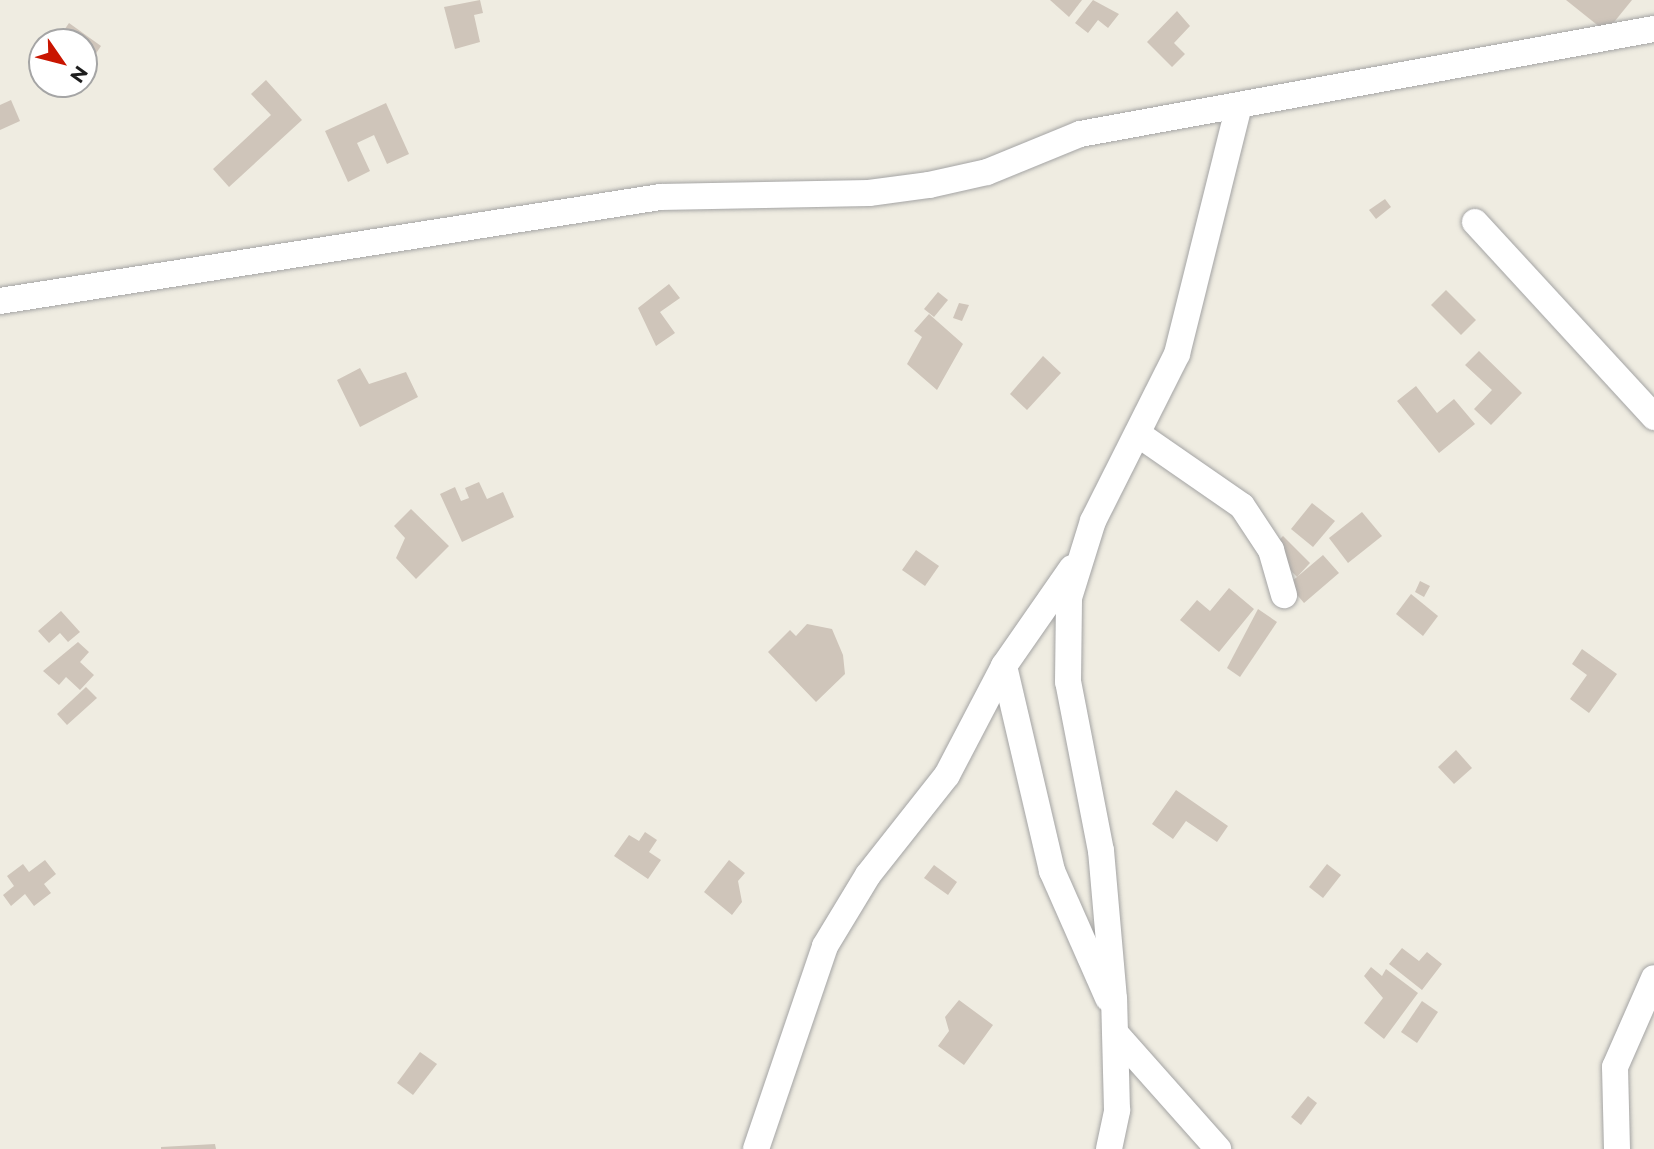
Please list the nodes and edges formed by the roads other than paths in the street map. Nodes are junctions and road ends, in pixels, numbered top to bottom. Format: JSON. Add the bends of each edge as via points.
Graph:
{"nodes":[{"id":1,"x":1654,"y":29,"type":"edge"},
{"id":2,"x":1238,"y":108,"type":"junction"},
{"id":3,"x":1475,"y":222,"type":"dead end"},
{"id":4,"x":0,"y":301,"type":"edge"},
{"id":5,"x":1654,"y":417,"type":"edge"},
{"id":6,"x":1138,"y":435,"type":"junction"},
{"id":7,"x":1079,"y":559,"type":"junction"},
{"id":8,"x":1284,"y":595,"type":"dead end"},
{"id":9,"x":1004,"y":666,"type":"junction"},
{"id":10,"x":1654,"y":978,"type":"edge"},
{"id":11,"x":1115,"y":1023,"type":"junction"},
{"id":12,"x":756,"y":1149,"type":"edge"},
{"id":13,"x":1109,"y":1149,"type":"edge"},
{"id":14,"x":1218,"y":1149,"type":"edge"},
{"id":15,"x":1617,"y":1149,"type":"edge"}],
"edges":[{"from":1,"to":2,"type":"street"},
{"from":2,"to":4,"type":"street","via":[[1080,134],[987,172],[929,185],[869,193],[660,197]]},
{"from":2,"to":6,"type":"street","via":[[1177,355]]},
{"from":3,"to":5,"type":"street"},
{"from":6,"to":7,"type":"street"},
{"from":6,"to":8,"type":"street","via":[[1242,506],[1270,550]]},
{"from":7,"to":9,"type":"street"},
{"from":7,"to":11,"type":"street","via":[[1069,598],[1068,682],[1101,852]]},
{"from":9,"to":11,"type":"street","via":[[1052,871]]},
{"from":9,"to":12,"type":"street","via":[[947,775],[868,875],[825,946]]},
{"from":10,"to":15,"type":"street","via":[[1615,1067]]},
{"from":11,"to":13,"type":"street","via":[[1117,1110]]},
{"from":11,"to":14,"type":"street"}]}
